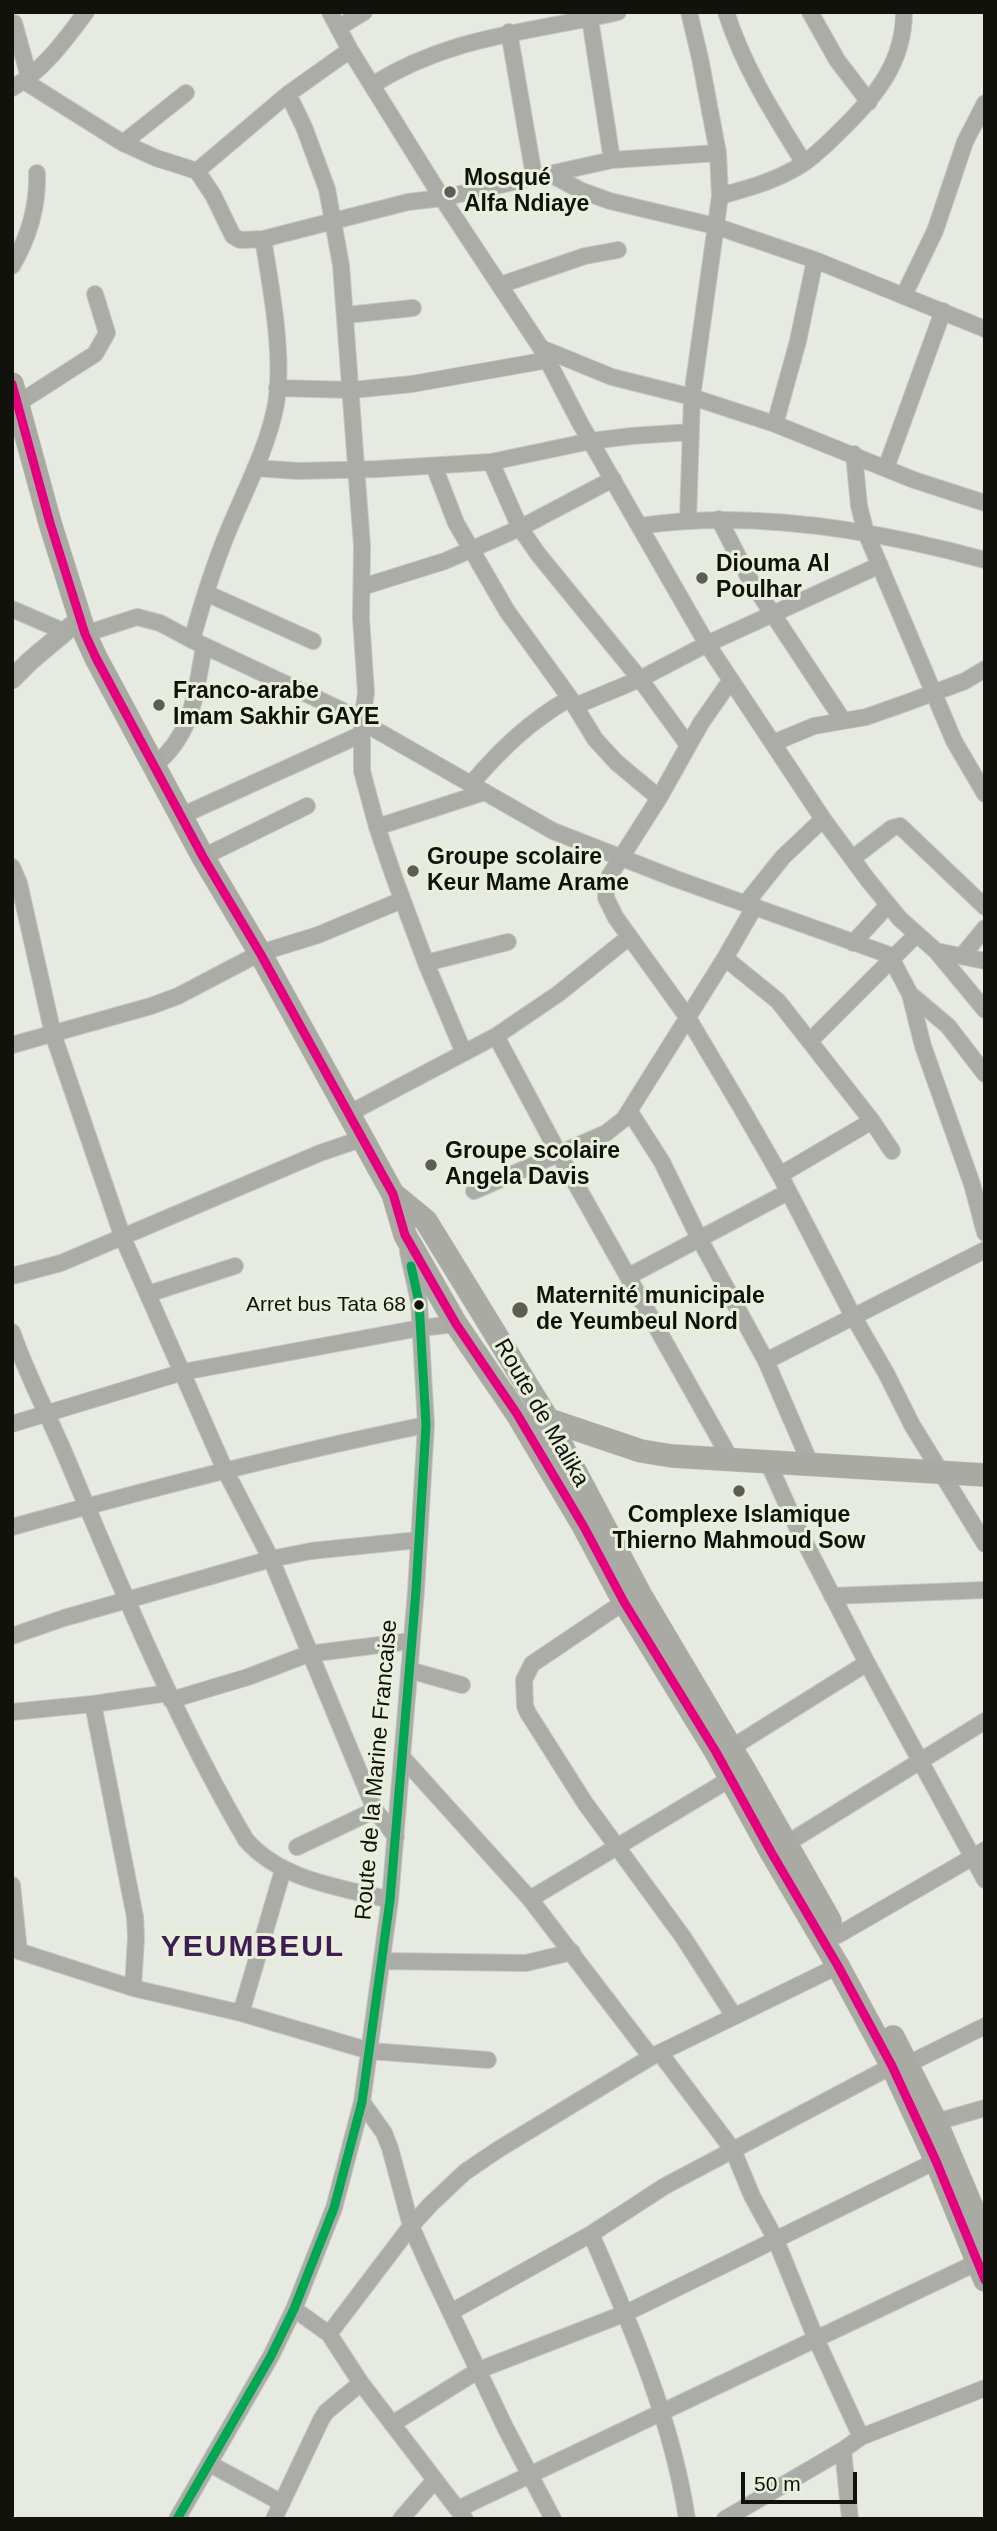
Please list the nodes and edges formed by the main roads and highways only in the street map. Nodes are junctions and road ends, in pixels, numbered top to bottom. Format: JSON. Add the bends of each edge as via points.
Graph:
{"nodes":[{"id":1,"x":15,"y":394,"type":"edge"},
{"id":2,"x":393,"y":1194,"type":"junction"},
{"id":3,"x":517,"y":1414,"type":"junction"},
{"id":4,"x":547,"y":1418,"type":"junction"},
{"id":5,"x":985,"y":1475,"type":"edge"},
{"id":6,"x":900,"y":2065,"type":"junction"},
{"id":7,"x":982,"y":2224,"type":"edge"},
{"id":8,"x":981,"y":2271,"type":"edge"}],
"edges":[{"from":1,"to":2,"type":"main road","name":"Route de Malika","via":[[76,628]]},
{"from":2,"to":3,"type":"main road","name":"Route de Malika","via":[[405,1235],[456,1324]]},
{"from":2,"to":4,"type":"main road","name":"Route de Malika","via":[[426,1221]]},
{"from":3,"to":4,"type":"main road"},
{"from":3,"to":6,"type":"main road","name":"Route de Malika"},
{"from":4,"to":5,"type":"main road","via":[[641,1451]]},
{"from":4,"to":6,"type":"main road","name":"Route de Malika","via":[[640,1594],[838,1936]]},
{"from":6,"to":7,"type":"main road","name":"Route de Malika","via":[[936,2122]]},
{"from":6,"to":8,"type":"main road","name":"Route de Malika"}]}
